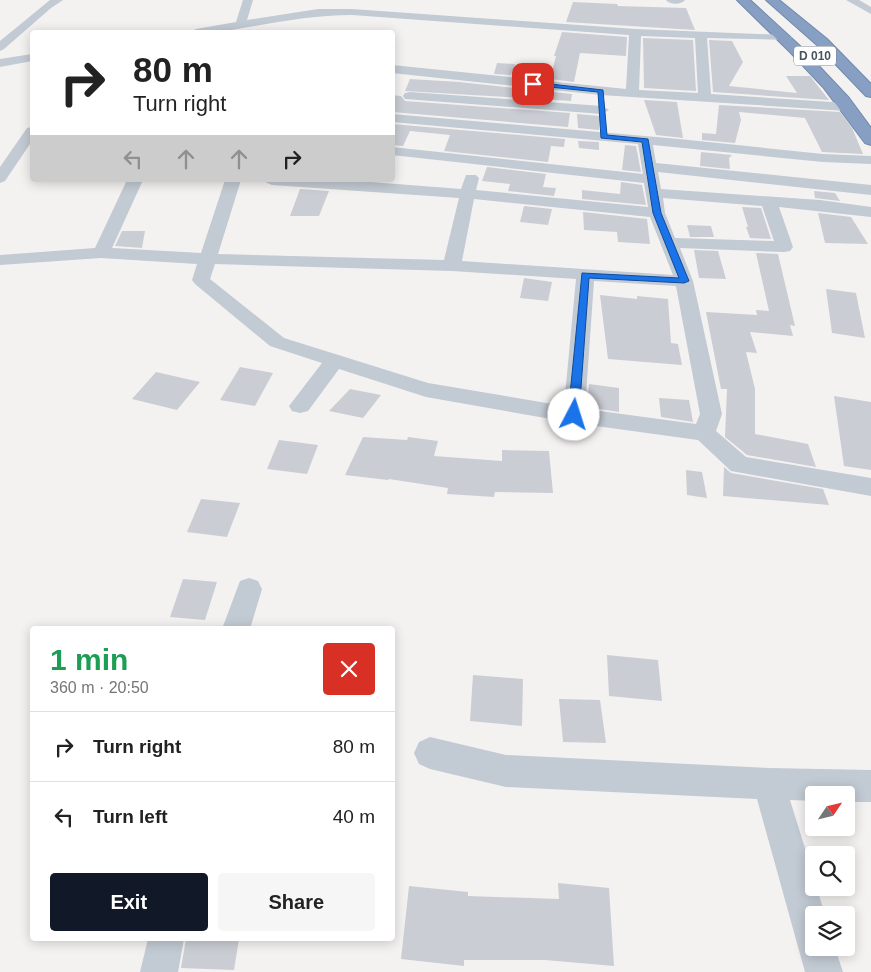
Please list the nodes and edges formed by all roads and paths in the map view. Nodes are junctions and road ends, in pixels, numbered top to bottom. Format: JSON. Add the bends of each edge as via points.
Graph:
{"nodes":[{"id":1,"x":58,"y":0,"type":"edge"},
{"id":2,"x":248,"y":0,"type":"edge"},
{"id":3,"x":671,"y":0,"type":"edge"},
{"id":4,"x":680,"y":0,"type":"edge"},
{"id":5,"x":743,"y":0,"type":"edge"},
{"id":6,"x":752,"y":0,"type":"edge"},
{"id":7,"x":772,"y":0,"type":"edge"},
{"id":8,"x":787,"y":0,"type":"edge"},
{"id":9,"x":851,"y":0,"type":"edge"},
{"id":10,"x":871,"y":11,"type":"edge"},
{"id":11,"x":271,"y":20,"type":"junction"},
{"id":12,"x":240,"y":26,"type":"junction"},
{"id":13,"x":211,"y":30,"type":"edge"},
{"id":14,"x":276,"y":30,"type":"edge"},
{"id":15,"x":635,"y":32,"type":"junction"},
{"id":16,"x":701,"y":35,"type":"junction"},
{"id":17,"x":786,"y":38,"type":"junction"},
{"id":18,"x":0,"y":47,"type":"edge"},
{"id":19,"x":30,"y":58,"type":"edge"},
{"id":20,"x":0,"y":63,"type":"edge"},
{"id":21,"x":395,"y":69,"type":"edge"},
{"id":22,"x":871,"y":76,"type":"edge"},
{"id":23,"x":601,"y":91,"type":"junction"},
{"id":24,"x":632,"y":93,"type":"junction"},
{"id":25,"x":871,"y":93,"type":"edge"},
{"id":26,"x":410,"y":96,"type":"dead end"},
{"id":27,"x":705,"y":98,"type":"junction"},
{"id":28,"x":846,"y":107,"type":"junction"},
{"id":29,"x":602,"y":110,"type":"junction"},
{"id":30,"x":395,"y":118,"type":"edge"},
{"id":31,"x":871,"y":119,"type":"edge"},
{"id":32,"x":481,"y":126,"type":"junction"},
{"id":33,"x":30,"y":134,"type":"edge"},
{"id":34,"x":603,"y":136,"type":"junction"},
{"id":35,"x":645,"y":140,"type":"junction"},
{"id":36,"x":871,"y":140,"type":"edge"},
{"id":37,"x":395,"y":151,"type":"edge"},
{"id":38,"x":474,"y":160,"type":"junction"},
{"id":39,"x":871,"y":160,"type":"edge"},
{"id":40,"x":0,"y":178,"type":"edge"},
{"id":41,"x":651,"y":180,"type":"junction"},
{"id":42,"x":134,"y":182,"type":"edge"},
{"id":43,"x":232,"y":182,"type":"edge"},
{"id":44,"x":300,"y":182,"type":"edge"},
{"id":45,"x":871,"y":190,"type":"edge"},
{"id":46,"x":468,"y":194,"type":"junction"},
{"id":47,"x":769,"y":202,"type":"junction"},
{"id":48,"x":871,"y":212,"type":"edge"},
{"id":49,"x":657,"y":213,"type":"junction"},
{"id":50,"x":669,"y":243,"type":"junction"},
{"id":51,"x":101,"y":253,"type":"junction"},
{"id":52,"x":0,"y":260,"type":"edge"},
{"id":53,"x":208,"y":260,"type":"junction"},
{"id":54,"x":452,"y":266,"type":"junction"},
{"id":55,"x":585,"y":275,"type":"junction"},
{"id":56,"x":684,"y":281,"type":"junction"},
{"id":57,"x":335,"y":360,"type":"junction"},
{"id":58,"x":300,"y":406,"type":"dead end"},
{"id":59,"x":574,"y":415,"type":"junction"},
{"id":60,"x":704,"y":433,"type":"junction"},
{"id":61,"x":871,"y":488,"type":"edge"},
{"id":62,"x":249,"y":589,"type":"dead end"},
{"id":63,"x":237,"y":626,"type":"edge"},
{"id":64,"x":430,"y":754,"type":"dead end"},
{"id":65,"x":769,"y":784,"type":"junction"},
{"id":66,"x":871,"y":786,"type":"edge"},
{"id":67,"x":805,"y":906,"type":"edge"},
{"id":68,"x":166,"y":941,"type":"edge"},
{"id":69,"x":819,"y":956,"type":"edge"},
{"id":70,"x":159,"y":972,"type":"edge"},
{"id":71,"x":824,"y":972,"type":"edge"}],
"edges":[{"from":1,"to":18,"type":"street"},
{"from":2,"to":12,"type":"street"},
{"from":3,"to":4,"type":"street"},
{"from":5,"to":17,"type":"highway"},
{"from":6,"to":31,"type":"highway","number":"D 010","via":[[816,57]]},
{"from":7,"to":25,"type":"highway","number":"D 010","via":[[822,42]]},
{"from":8,"to":22,"type":"highway"},
{"from":9,"to":10,"type":"street"},
{"from":11,"to":12,"type":"street"},
{"from":11,"to":14,"type":"street"},
{"from":11,"to":15,"type":"street","via":[[318,12],[439,14]]},
{"from":12,"to":13,"type":"street"},
{"from":15,"to":16,"type":"street"},
{"from":15,"to":24,"type":"street"},
{"from":16,"to":17,"type":"street"},
{"from":16,"to":27,"type":"street"},
{"from":17,"to":28,"type":"highway"},
{"from":19,"to":20,"type":"street"},
{"from":21,"to":23,"type":"street"},
{"from":23,"to":24,"type":"street"},
{"from":23,"to":29,"type":"street"},
{"from":24,"to":27,"type":"street"},
{"from":26,"to":29,"type":"street"},
{"from":27,"to":28,"type":"street"},
{"from":28,"to":36,"type":"highway"},
{"from":29,"to":34,"type":"street"},
{"from":30,"to":32,"type":"street"},
{"from":32,"to":34,"type":"street"},
{"from":32,"to":38,"type":"street"},
{"from":33,"to":40,"type":"street"},
{"from":34,"to":35,"type":"street"},
{"from":35,"to":39,"type":"street"},
{"from":35,"to":41,"type":"street"},
{"from":37,"to":38,"type":"street"},
{"from":38,"to":41,"type":"street"},
{"from":38,"to":46,"type":"street"},
{"from":41,"to":45,"type":"street"},
{"from":41,"to":47,"type":"street"},
{"from":41,"to":49,"type":"street"},
{"from":42,"to":51,"type":"street"},
{"from":43,"to":53,"type":"street"},
{"from":44,"to":46,"type":"street"},
{"from":46,"to":49,"type":"street"},
{"from":46,"to":54,"type":"street"},
{"from":47,"to":48,"type":"street"},
{"from":47,"to":50,"type":"street","via":[[784,247]]},
{"from":49,"to":50,"type":"street"},
{"from":50,"to":56,"type":"street"},
{"from":51,"to":52,"type":"street"},
{"from":51,"to":53,"type":"street"},
{"from":53,"to":54,"type":"street"},
{"from":53,"to":57,"type":"street","via":[[201,280],[277,342]]},
{"from":54,"to":55,"type":"street"},
{"from":55,"to":56,"type":"street"},
{"from":55,"to":59,"type":"street"},
{"from":56,"to":60,"type":"street","via":[[710,414]]},
{"from":57,"to":58,"type":"street"},
{"from":57,"to":59,"type":"street","via":[[426,390]]},
{"from":59,"to":60,"type":"street"},
{"from":60,"to":61,"type":"street","via":[[739,465]]},
{"from":62,"to":63,"type":"street"},
{"from":64,"to":65,"type":"street","via":[[506,771]]},
{"from":65,"to":66,"type":"street"},
{"from":65,"to":67,"type":"street"},
{"from":68,"to":70,"type":"street"},
{"from":69,"to":71,"type":"street"}]}
